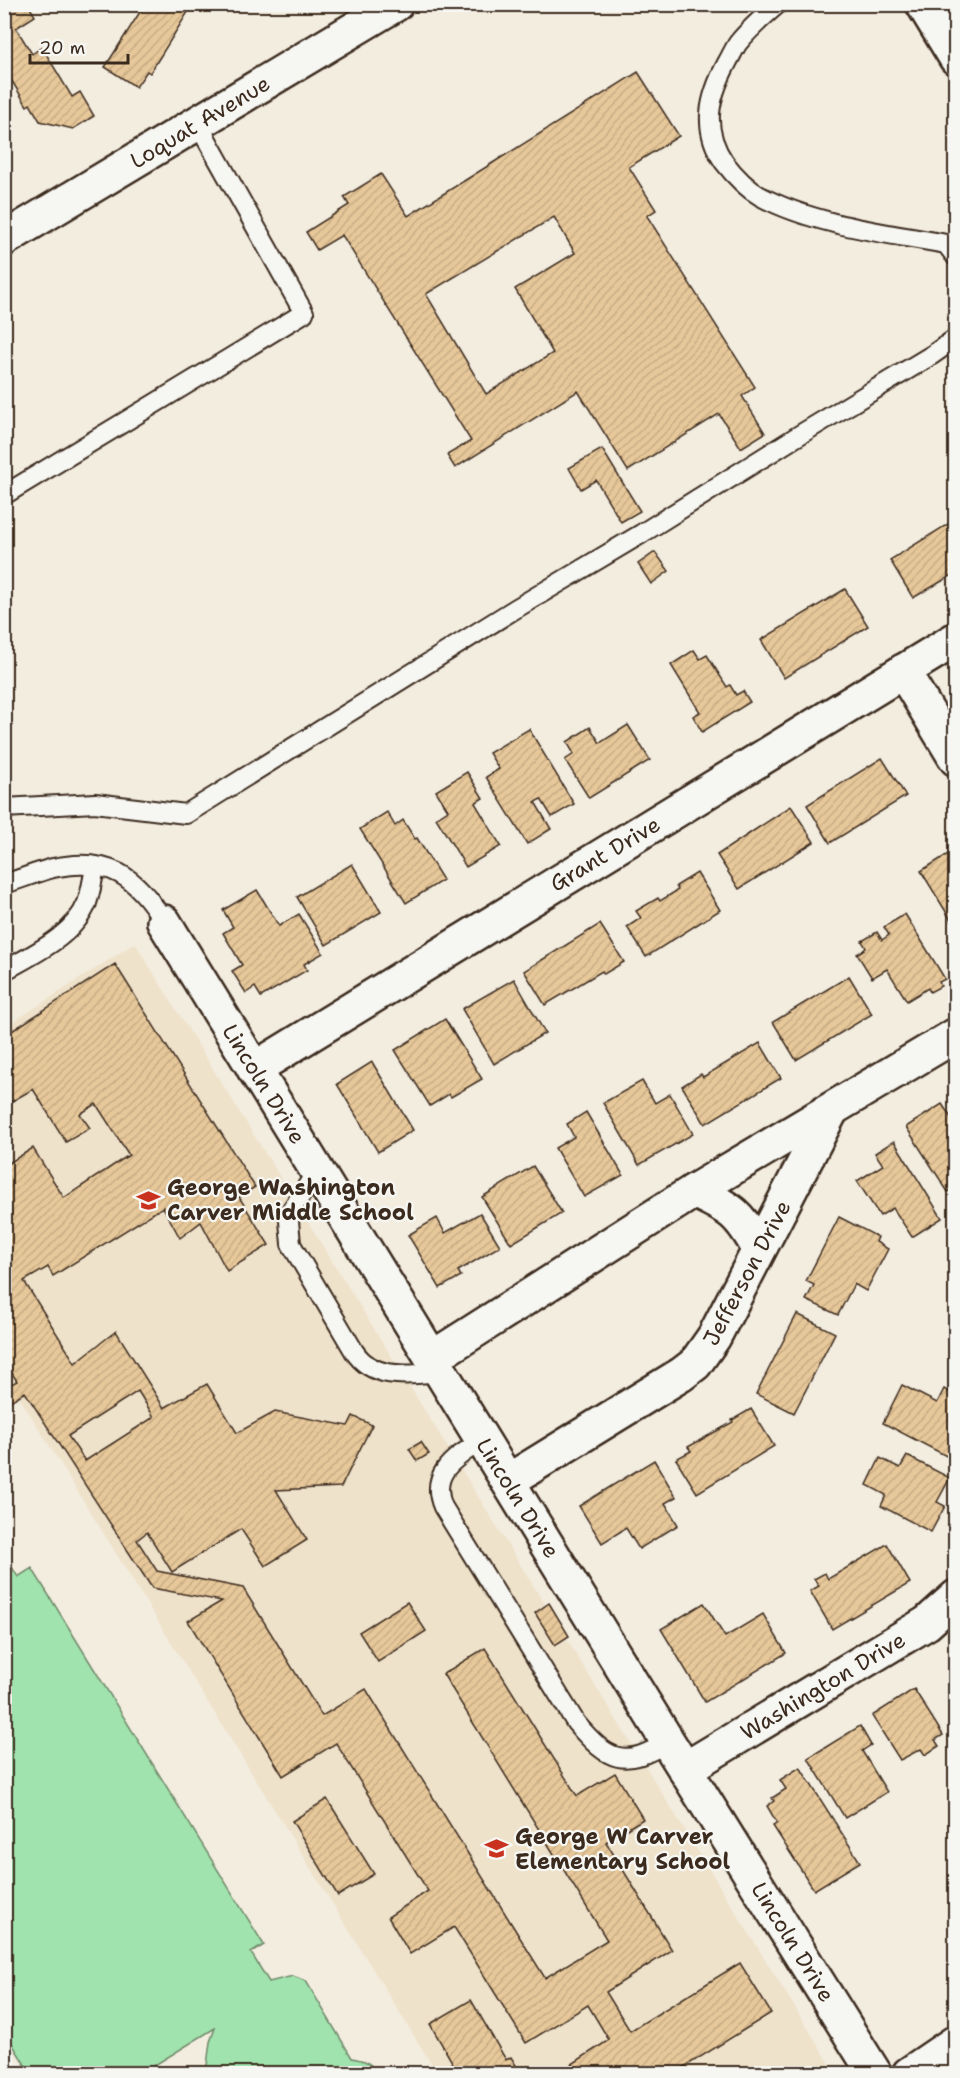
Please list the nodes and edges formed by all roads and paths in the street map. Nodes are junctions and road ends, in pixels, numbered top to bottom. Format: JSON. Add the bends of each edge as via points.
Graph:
{"nodes":[{"id":1,"x":777,"y":4,"type":"edge"},
{"id":2,"x":922,"y":4,"type":"edge"},
{"id":3,"x":387,"y":6,"type":"edge"},
{"id":4,"x":956,"y":58,"type":"edge"},
{"id":5,"x":198,"y":123,"type":"junction"},
{"id":6,"x":4,"y":239,"type":"edge"},
{"id":7,"x":956,"y":257,"type":"edge"},
{"id":8,"x":956,"y":338,"type":"edge"},
{"id":9,"x":4,"y":495,"type":"edge"},
{"id":10,"x":956,"y":639,"type":"edge"},
{"id":11,"x":903,"y":671,"type":"junction"},
{"id":12,"x":956,"y":759,"type":"edge"},
{"id":13,"x":4,"y":808,"type":"edge"},
{"id":14,"x":95,"y":866,"type":"junction"},
{"id":15,"x":4,"y":884,"type":"edge"},
{"id":16,"x":164,"y":922,"type":"joint"},
{"id":17,"x":4,"y":971,"type":"edge"},
{"id":18,"x":956,"y":1035,"type":"edge"},
{"id":19,"x":254,"y":1069,"type":"junction"},
{"id":20,"x":831,"y":1111,"type":"junction"},
{"id":21,"x":317,"y":1171,"type":"junction"},
{"id":22,"x":694,"y":1191,"type":"junction"},
{"id":23,"x":759,"y":1249,"type":"junction"},
{"id":24,"x":436,"y":1365,"type":"junction"},
{"id":25,"x":482,"y":1440,"type":"junction"},
{"id":26,"x":508,"y":1481,"type":"junction"},
{"id":27,"x":956,"y":1597,"type":"edge"},
{"id":28,"x":677,"y":1756,"type":"junction"},
{"id":29,"x":956,"y":2042,"type":"edge"},
{"id":30,"x":875,"y":2073,"type":"edge"},
{"id":31,"x":909,"y":2073,"type":"edge"}],
"edges":[{"from":1,"to":7,"type":"lane","via":[[738,44],[711,101],[708,122],[732,173],[760,196],[829,222],[946,244]]},
{"from":2,"to":4,"type":"street"},
{"from":3,"to":5,"type":"street","name":"Loquat Avenue"},
{"from":5,"to":6,"type":"street","name":"Loquat Avenue"},
{"from":5,"to":9,"type":"lane","via":[[304,313]]},
{"from":8,"to":13,"type":"lane","via":[[186,814],[95,803]]},
{"from":10,"to":11,"type":"street","name":"Grant Drive"},
{"from":11,"to":12,"type":"street"},
{"from":11,"to":19,"type":"street","name":"Grant Drive"},
{"from":14,"to":15,"type":"lane","via":[[61,867]]},
{"from":14,"to":16,"type":"lane","via":[[118,873],[140,887]]},
{"from":14,"to":17,"type":"lane","via":[[86,904],[74,923]]},
{"from":16,"to":19,"type":"street","name":"Lincoln Drive"},
{"from":18,"to":20,"type":"street"},
{"from":19,"to":21,"type":"street","name":"Lincoln Drive"},
{"from":20,"to":22,"type":"street"},
{"from":20,"to":23,"type":"street","name":"Jefferson Drive"},
{"from":21,"to":24,"type":"street","name":"Lincoln Drive"},
{"from":21,"to":24,"type":"lane","via":[[297,1200],[289,1233],[295,1253],[358,1357],[369,1367],[406,1375]]},
{"from":22,"to":23,"type":"street","via":[[732,1212]]},
{"from":22,"to":24,"type":"street"},
{"from":23,"to":26,"type":"street","name":"Jefferson Drive","via":[[714,1338],[695,1364]]},
{"from":24,"to":25,"type":"street","name":"Lincoln Drive"},
{"from":25,"to":26,"type":"street","name":"Lincoln Drive"},
{"from":25,"to":28,"type":"lane","via":[[450,1463],[439,1481],[439,1499],[449,1517],[586,1735],[609,1754],[626,1759]]},
{"from":26,"to":28,"type":"street","name":"Lincoln Drive"},
{"from":27,"to":28,"type":"street","name":"Washington Drive","via":[[927,1623]]},
{"from":28,"to":30,"type":"street","name":"Lincoln Drive"},
{"from":29,"to":31,"type":"street"}]}
